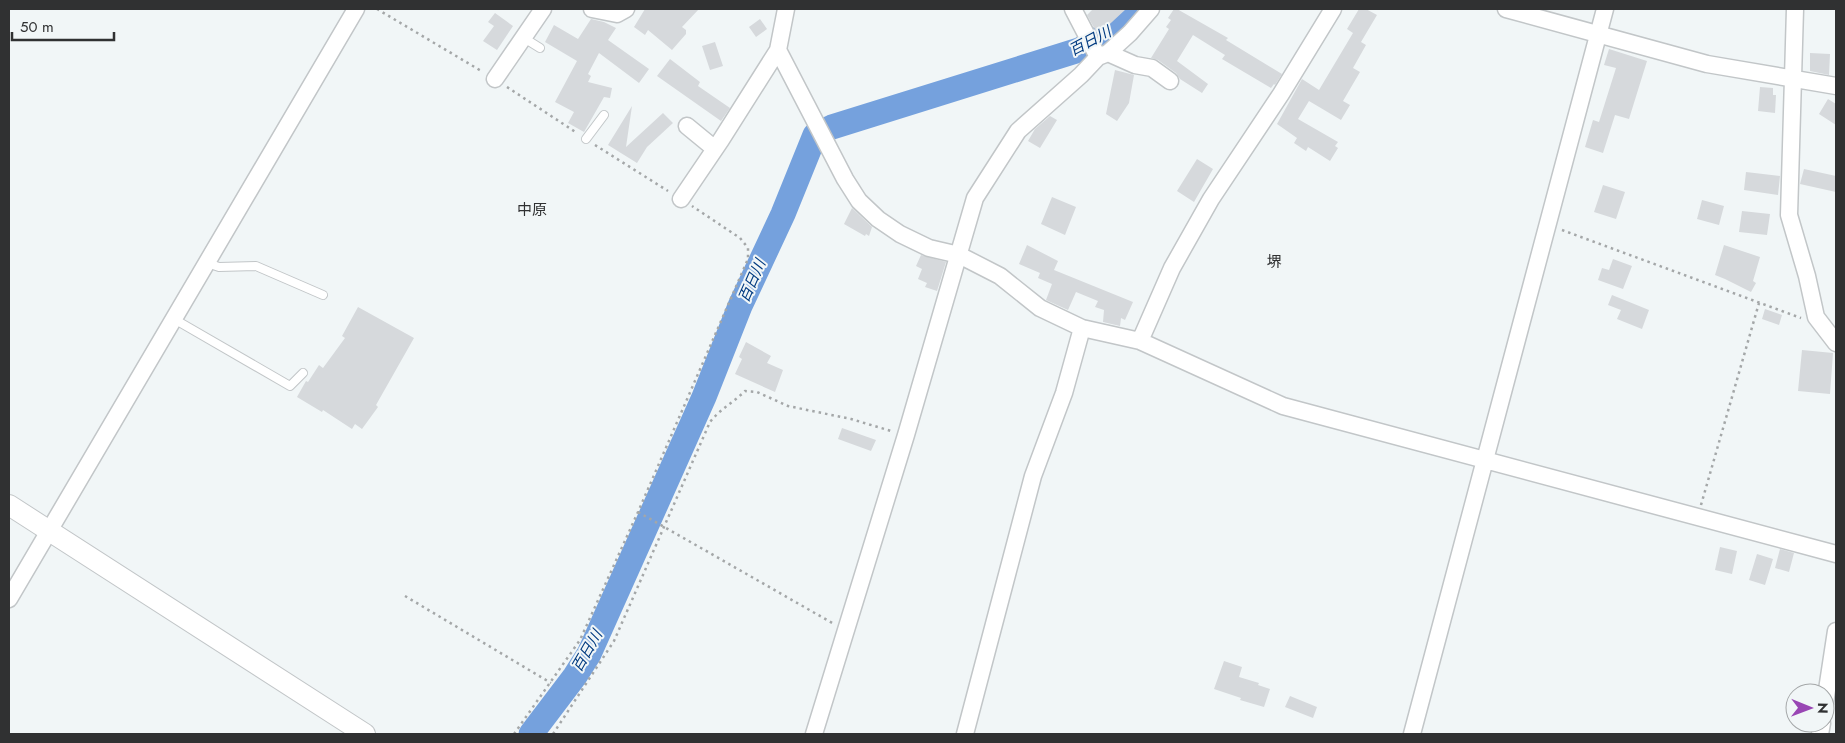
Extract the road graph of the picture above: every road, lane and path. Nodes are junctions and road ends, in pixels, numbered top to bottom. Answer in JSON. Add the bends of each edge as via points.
{"nodes":[{"id":1,"x":356,"y":9,"type":"edge"},
{"id":2,"x":377,"y":9,"type":"edge"},
{"id":3,"x":543,"y":9,"type":"edge"},
{"id":4,"x":592,"y":9,"type":"edge"},
{"id":5,"x":626,"y":9,"type":"edge"},
{"id":6,"x":786,"y":9,"type":"edge"},
{"id":7,"x":1073,"y":9,"type":"edge"},
{"id":8,"x":1151,"y":9,"type":"edge"},
{"id":9,"x":1333,"y":9,"type":"edge"},
{"id":10,"x":1506,"y":9,"type":"edge"},
{"id":11,"x":1605,"y":9,"type":"edge"},
{"id":12,"x":1795,"y":9,"type":"edge"},
{"id":13,"x":1599,"y":33,"type":"junction"},
{"id":14,"x":524,"y":38,"type":"junction"},
{"id":15,"x":540,"y":48,"type":"dead end"},
{"id":16,"x":1096,"y":49,"type":"junction"},
{"id":17,"x":778,"y":50,"type":"junction"},
{"id":18,"x":495,"y":78,"type":"junction"},
{"id":19,"x":1793,"y":79,"type":"junction"},
{"id":20,"x":1170,"y":81,"type":"dead end"},
{"id":21,"x":1836,"y":86,"type":"edge"},
{"id":22,"x":604,"y":115,"type":"dead end"},
{"id":23,"x":687,"y":126,"type":"dead end"},
{"id":24,"x":586,"y":139,"type":"junction"},
{"id":25,"x":715,"y":149,"type":"junction"},
{"id":26,"x":681,"y":199,"type":"junction"},
{"id":27,"x":1549,"y":225,"type":"junction"},
{"id":28,"x":959,"y":255,"type":"junction"},
{"id":29,"x":207,"y":264,"type":"junction"},
{"id":30,"x":323,"y":295,"type":"dead end"},
{"id":31,"x":1759,"y":303,"type":"junction"},
{"id":32,"x":1816,"y":317,"type":"junction"},
{"id":33,"x":174,"y":318,"type":"junction"},
{"id":34,"x":1082,"y":328,"type":"junction"},
{"id":35,"x":1140,"y":341,"type":"junction"},
{"id":36,"x":1836,"y":343,"type":"edge"},
{"id":37,"x":303,"y":372,"type":"dead end"},
{"id":38,"x":906,"y":436,"type":"junction"},
{"id":39,"x":1485,"y":460,"type":"junction"},
{"id":40,"x":9,"y":505,"type":"edge"},
{"id":41,"x":638,"y":512,"type":"junction"},
{"id":42,"x":1698,"y":516,"type":"junction"},
{"id":43,"x":664,"y":527,"type":"junction"},
{"id":44,"x":49,"y":530,"type":"junction"},
{"id":45,"x":1836,"y":554,"type":"edge"},
{"id":46,"x":405,"y":596,"type":"dead end"},
{"id":47,"x":9,"y":599,"type":"edge"},
{"id":48,"x":846,"y":631,"type":"junction"},
{"id":49,"x":1836,"y":631,"type":"edge"},
{"id":50,"x":552,"y":683,"type":"junction"},
{"id":51,"x":1828,"y":683,"type":"edge"},
{"id":52,"x":365,"y":734,"type":"edge"},
{"id":53,"x":514,"y":734,"type":"edge"},
{"id":54,"x":553,"y":734,"type":"edge"},
{"id":55,"x":814,"y":734,"type":"edge"},
{"id":56,"x":965,"y":734,"type":"edge"},
{"id":57,"x":1412,"y":734,"type":"edge"}],
"edges":[{"from":1,"to":29,"type":"street"},
{"from":2,"to":18,"type":"path"},
{"from":3,"to":14,"type":"street"},
{"from":4,"to":5,"type":"street","via":[[617,14]]},
{"from":6,"to":17,"type":"street"},
{"from":7,"to":16,"type":"street"},
{"from":8,"to":16,"type":"street","via":[[1130,32]]},
{"from":9,"to":35,"type":"street","via":[[1211,199],[1172,268]]},
{"from":10,"to":13,"type":"street"},
{"from":11,"to":13,"type":"street"},
{"from":12,"to":19,"type":"street"},
{"from":13,"to":19,"type":"street","via":[[1707,64]]},
{"from":13,"to":27,"type":"street"},
{"from":14,"to":15,"type":"lane"},
{"from":14,"to":18,"type":"street"},
{"from":16,"to":20,"type":"street","via":[[1135,65],[1152,68]]},
{"from":16,"to":28,"type":"street","via":[[1081,75],[1018,130],[1013,148],[975,198]]},
{"from":17,"to":25,"type":"street"},
{"from":17,"to":28,"type":"street","via":[[859,201],[900,234],[929,248]]},
{"from":18,"to":24,"type":"path"},
{"from":19,"to":21,"type":"street"},
{"from":19,"to":32,"type":"street","via":[[1789,215]]},
{"from":22,"to":24,"type":"lane"},
{"from":23,"to":25,"type":"street"},
{"from":24,"to":26,"type":"path"},
{"from":25,"to":26,"type":"street"},
{"from":26,"to":41,"type":"path","via":[[740,238],[748,248],[748,259]]},
{"from":27,"to":31,"type":"path"},
{"from":27,"to":39,"type":"street"},
{"from":28,"to":34,"type":"street","via":[[1000,276],[1040,308]]},
{"from":28,"to":38,"type":"street"},
{"from":29,"to":30,"type":"lane","via":[[218,268],[256,266]]},
{"from":29,"to":33,"type":"street"},
{"from":31,"to":32,"type":"path","via":[[1801,318]]},
{"from":31,"to":42,"type":"path"},
{"from":32,"to":36,"type":"street"},
{"from":33,"to":37,"type":"lane","via":[[290,386]]},
{"from":33,"to":44,"type":"street"},
{"from":34,"to":35,"type":"street"},
{"from":34,"to":56,"type":"street","via":[[1064,393],[1033,476]]},
{"from":35,"to":39,"type":"street","via":[[1283,406]]},
{"from":38,"to":43,"type":"path","via":[[851,419],[788,406],[757,392],[745,391],[710,422]]},
{"from":38,"to":48,"type":"street"},
{"from":39,"to":42,"type":"street"},
{"from":39,"to":57,"type":"street"},
{"from":40,"to":44,"type":"street"},
{"from":41,"to":43,"type":"path"},
{"from":41,"to":50,"type":"path","via":[[580,640]]},
{"from":42,"to":45,"type":"street"},
{"from":43,"to":48,"type":"path"},
{"from":43,"to":54,"type":"path","via":[[614,641]]},
{"from":44,"to":47,"type":"street"},
{"from":44,"to":52,"type":"street"},
{"from":46,"to":50,"type":"path"},
{"from":48,"to":55,"type":"street"},
{"from":49,"to":51,"type":"street"},
{"from":50,"to":53,"type":"path"}]}
